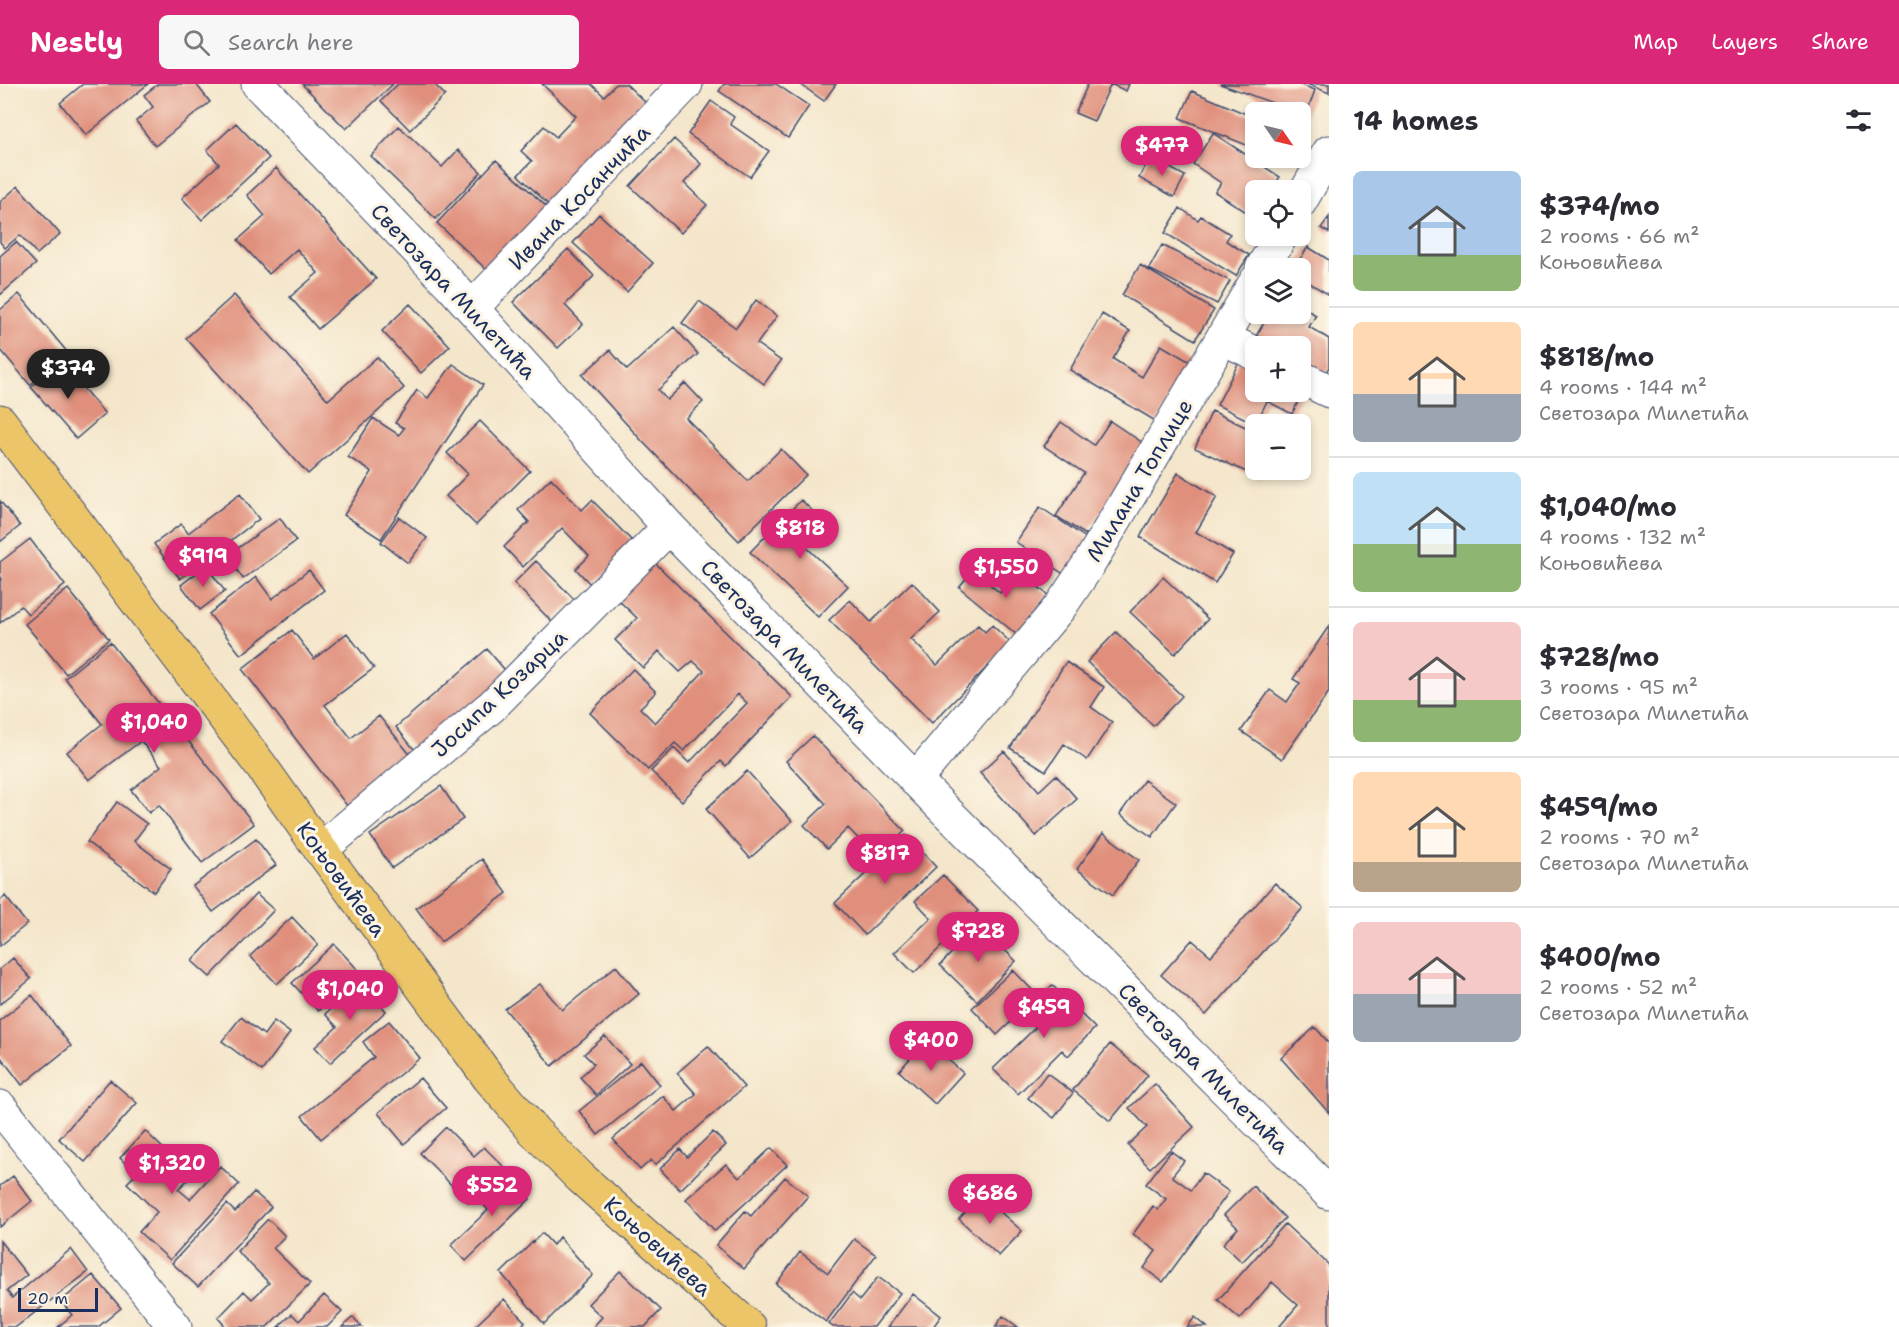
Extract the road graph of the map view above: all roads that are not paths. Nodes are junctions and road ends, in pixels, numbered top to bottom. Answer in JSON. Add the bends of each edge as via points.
{"nodes":[{"id":1,"x":258,"y":84,"type":"edge"},
{"id":2,"x":686,"y":84,"type":"edge"},
{"id":3,"x":1329,"y":152,"type":"edge"},
{"id":4,"x":1311,"y":183,"type":"edge"},
{"id":5,"x":1245,"y":299,"type":"edge"},
{"id":6,"x":472,"y":308,"type":"junction"},
{"id":7,"x":1223,"y":338,"type":"junction"},
{"id":8,"x":1245,"y":349,"type":"edge"},
{"id":9,"x":1311,"y":382,"type":"edge"},
{"id":10,"x":1329,"y":391,"type":"edge"},
{"id":11,"x":0,"y":421,"type":"edge"},
{"id":12,"x":669,"y":527,"type":"junction"},
{"id":13,"x":915,"y":780,"type":"junction"},
{"id":14,"x":320,"y":850,"type":"junction"},
{"id":15,"x":0,"y":1107,"type":"edge"},
{"id":16,"x":1329,"y":1193,"type":"edge"},
{"id":17,"x":175,"y":1327,"type":"edge"},
{"id":18,"x":749,"y":1327,"type":"edge"}],
"edges":[{"from":1,"to":6,"type":"street","name":"Светозара Милетића"},
{"from":2,"to":6,"type":"street","name":"Ивана Косанчића"},
{"from":3,"to":4,"type":"street"},
{"from":5,"to":7,"type":"street","name":"Милана Топлице"},
{"from":6,"to":12,"type":"street","name":"Светозара Милетића"},
{"from":7,"to":8,"type":"street"},
{"from":7,"to":13,"type":"street","name":"Милана Топлице","via":[[1060,607]]},
{"from":9,"to":10,"type":"street"},
{"from":11,"to":14,"type":"main road","name":"Коњовићева"},
{"from":12,"to":13,"type":"street","name":"Светозара Милетића"},
{"from":12,"to":14,"type":"street","name":"Јосипа Козарца","via":[[492,706]]},
{"from":13,"to":16,"type":"street","name":"Светозара Милетића"},
{"from":14,"to":18,"type":"main road","name":"Коњовићева","via":[[489,1078],[534,1131],[580,1177]]},
{"from":15,"to":17,"type":"street"}]}
